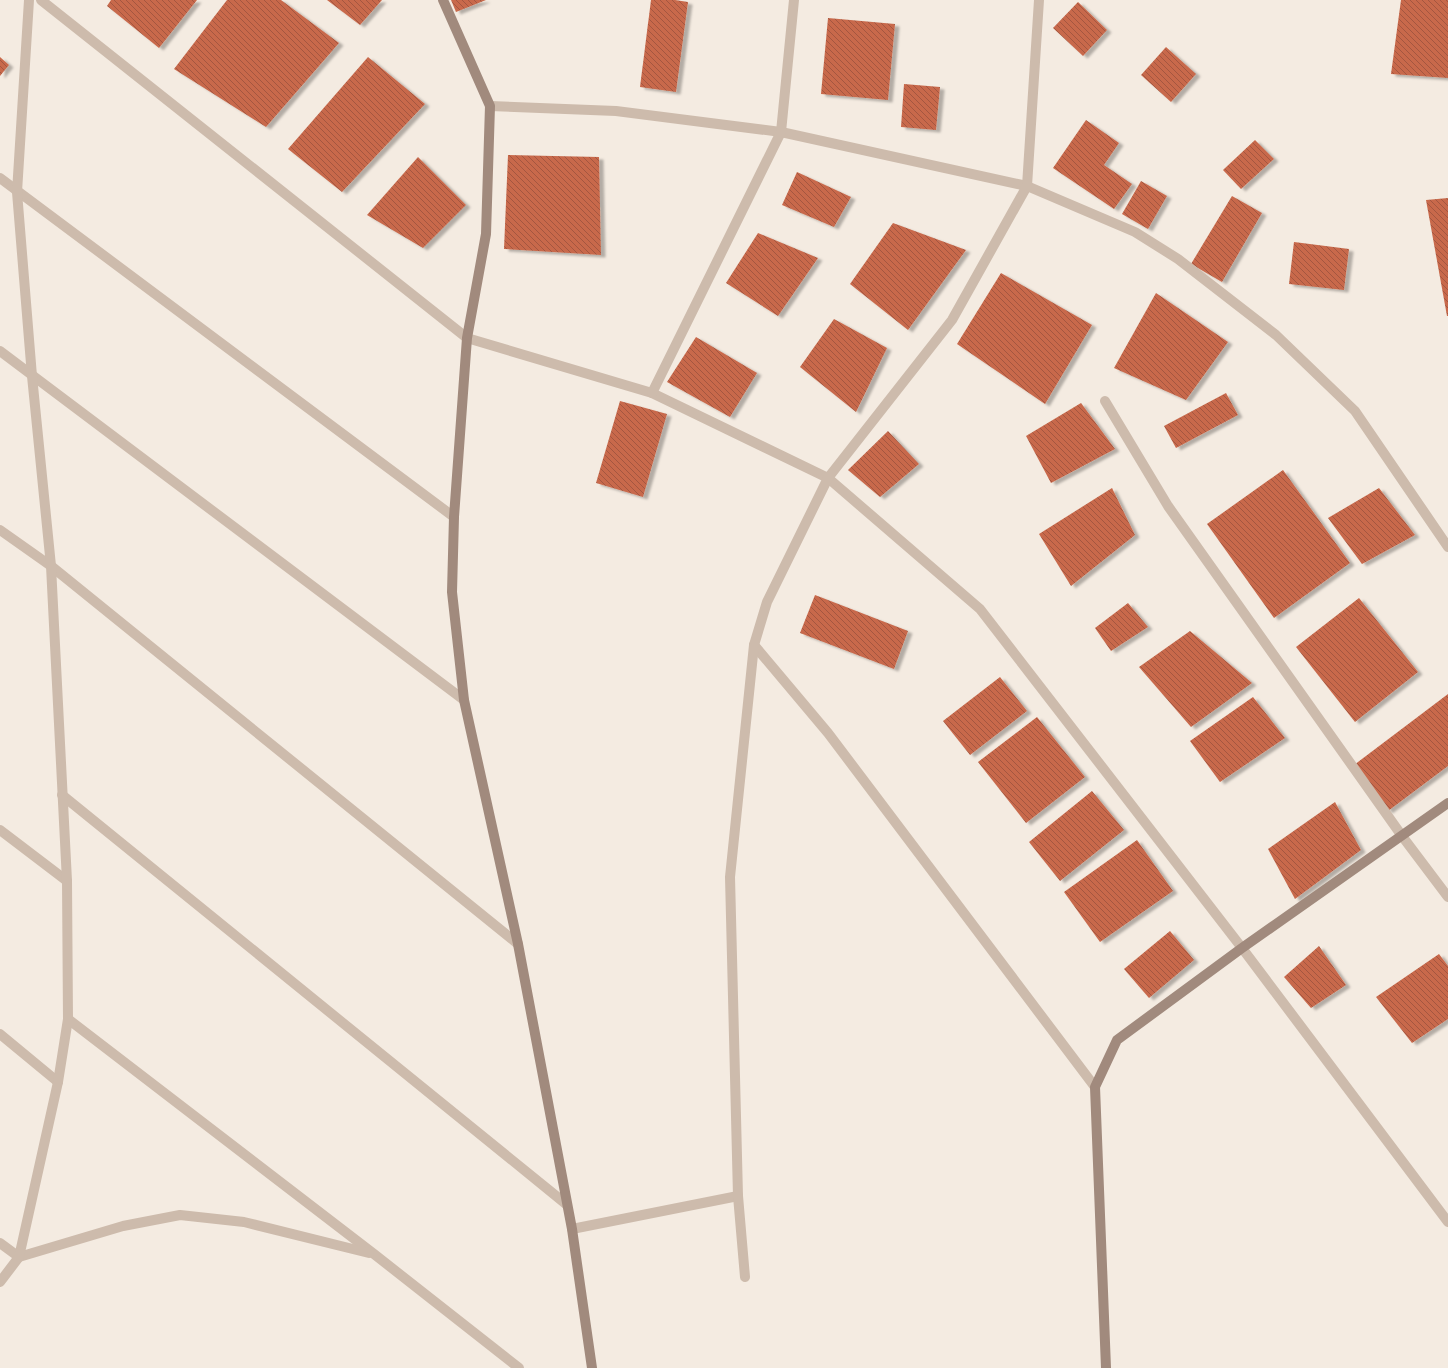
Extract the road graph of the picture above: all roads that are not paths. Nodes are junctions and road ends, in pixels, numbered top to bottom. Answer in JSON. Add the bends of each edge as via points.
{"nodes":[{"id":1,"x":29,"y":0,"type":"edge"},
{"id":2,"x":41,"y":0,"type":"edge"},
{"id":3,"x":443,"y":0,"type":"edge"},
{"id":4,"x":794,"y":0,"type":"edge"},
{"id":5,"x":1039,"y":0,"type":"edge"},
{"id":6,"x":490,"y":106,"type":"junction"},
{"id":7,"x":781,"y":132,"type":"junction"},
{"id":8,"x":0,"y":178,"type":"edge"},
{"id":9,"x":1028,"y":186,"type":"junction"},
{"id":10,"x":17,"y":192,"type":"junction"},
{"id":11,"x":467,"y":338,"type":"junction"},
{"id":12,"x":0,"y":351,"type":"edge"},
{"id":13,"x":32,"y":376,"type":"junction"},
{"id":14,"x":652,"y":393,"type":"junction"},
{"id":15,"x":1105,"y":401,"type":"dead end"},
{"id":16,"x":828,"y":478,"type":"junction"},
{"id":17,"x":454,"y":517,"type":"junction"},
{"id":18,"x":0,"y":530,"type":"edge"},
{"id":19,"x":1448,"y":547,"type":"edge"},
{"id":20,"x":51,"y":566,"type":"junction"},
{"id":21,"x":754,"y":645,"type":"junction"},
{"id":22,"x":464,"y":700,"type":"junction"},
{"id":23,"x":62,"y":795,"type":"junction"},
{"id":24,"x":1448,"y":803,"type":"edge"},
{"id":25,"x":0,"y":830,"type":"edge"},
{"id":26,"x":1402,"y":836,"type":"junction"},
{"id":27,"x":67,"y":881,"type":"junction"},
{"id":28,"x":1448,"y":897,"type":"edge"},
{"id":29,"x":518,"y":944,"type":"junction"},
{"id":30,"x":1242,"y":948,"type":"junction"},
{"id":31,"x":68,"y":1019,"type":"junction"},
{"id":32,"x":0,"y":1034,"type":"edge"},
{"id":33,"x":58,"y":1082,"type":"junction"},
{"id":34,"x":1095,"y":1087,"type":"junction"},
{"id":35,"x":738,"y":1196,"type":"junction"},
{"id":36,"x":566,"y":1204,"type":"junction"},
{"id":37,"x":1448,"y":1222,"type":"edge"},
{"id":38,"x":572,"y":1229,"type":"junction"},
{"id":39,"x":0,"y":1242,"type":"edge"},
{"id":40,"x":374,"y":1254,"type":"junction"},
{"id":41,"x":19,"y":1257,"type":"junction"},
{"id":42,"x":745,"y":1277,"type":"dead end"},
{"id":43,"x":0,"y":1282,"type":"edge"},
{"id":44,"x":519,"y":1368,"type":"edge"},
{"id":45,"x":592,"y":1368,"type":"edge"},
{"id":46,"x":1106,"y":1368,"type":"edge"}],
"edges":[{"from":1,"to":10,"type":"street"},
{"from":2,"to":11,"type":"street"},
{"from":3,"to":6,"type":"street"},
{"from":4,"to":7,"type":"street"},
{"from":5,"to":9,"type":"street"},
{"from":6,"to":7,"type":"street","via":[[616,111]]},
{"from":6,"to":11,"type":"street","via":[[486,234]]},
{"from":7,"to":9,"type":"street"},
{"from":7,"to":14,"type":"street"},
{"from":8,"to":10,"type":"street"},
{"from":9,"to":16,"type":"street","via":[[952,320]]},
{"from":9,"to":19,"type":"street","via":[[1135,232],[1178,259],[1276,335],[1355,411]]},
{"from":10,"to":13,"type":"street"},
{"from":10,"to":17,"type":"street"},
{"from":11,"to":14,"type":"street"},
{"from":11,"to":17,"type":"street"},
{"from":12,"to":13,"type":"street"},
{"from":13,"to":20,"type":"street"},
{"from":13,"to":22,"type":"street"},
{"from":14,"to":16,"type":"street"},
{"from":15,"to":26,"type":"street","via":[[1168,506]]},
{"from":16,"to":21,"type":"street","via":[[767,602]]},
{"from":16,"to":30,"type":"street","via":[[980,609]]},
{"from":17,"to":22,"type":"street","via":[[452,592]]},
{"from":18,"to":20,"type":"street"},
{"from":20,"to":23,"type":"street"},
{"from":20,"to":29,"type":"street"},
{"from":21,"to":34,"type":"street","via":[[828,733]]},
{"from":21,"to":35,"type":"street","via":[[730,877]]},
{"from":22,"to":29,"type":"street"},
{"from":23,"to":27,"type":"street"},
{"from":23,"to":36,"type":"street"},
{"from":24,"to":26,"type":"street"},
{"from":25,"to":27,"type":"street"},
{"from":26,"to":28,"type":"street"},
{"from":26,"to":30,"type":"street"},
{"from":27,"to":31,"type":"street"},
{"from":29,"to":36,"type":"street"},
{"from":30,"to":34,"type":"street","via":[[1117,1040]]},
{"from":30,"to":37,"type":"street"},
{"from":31,"to":33,"type":"street"},
{"from":31,"to":40,"type":"street"},
{"from":32,"to":33,"type":"street"},
{"from":33,"to":41,"type":"street"},
{"from":34,"to":46,"type":"street"},
{"from":35,"to":38,"type":"street"},
{"from":35,"to":42,"type":"street"},
{"from":36,"to":38,"type":"street"},
{"from":38,"to":45,"type":"street"},
{"from":39,"to":41,"type":"street"},
{"from":40,"to":41,"type":"street","via":[[244,1222],[180,1215],[123,1226]]},
{"from":40,"to":44,"type":"street"},
{"from":41,"to":43,"type":"street"}]}
